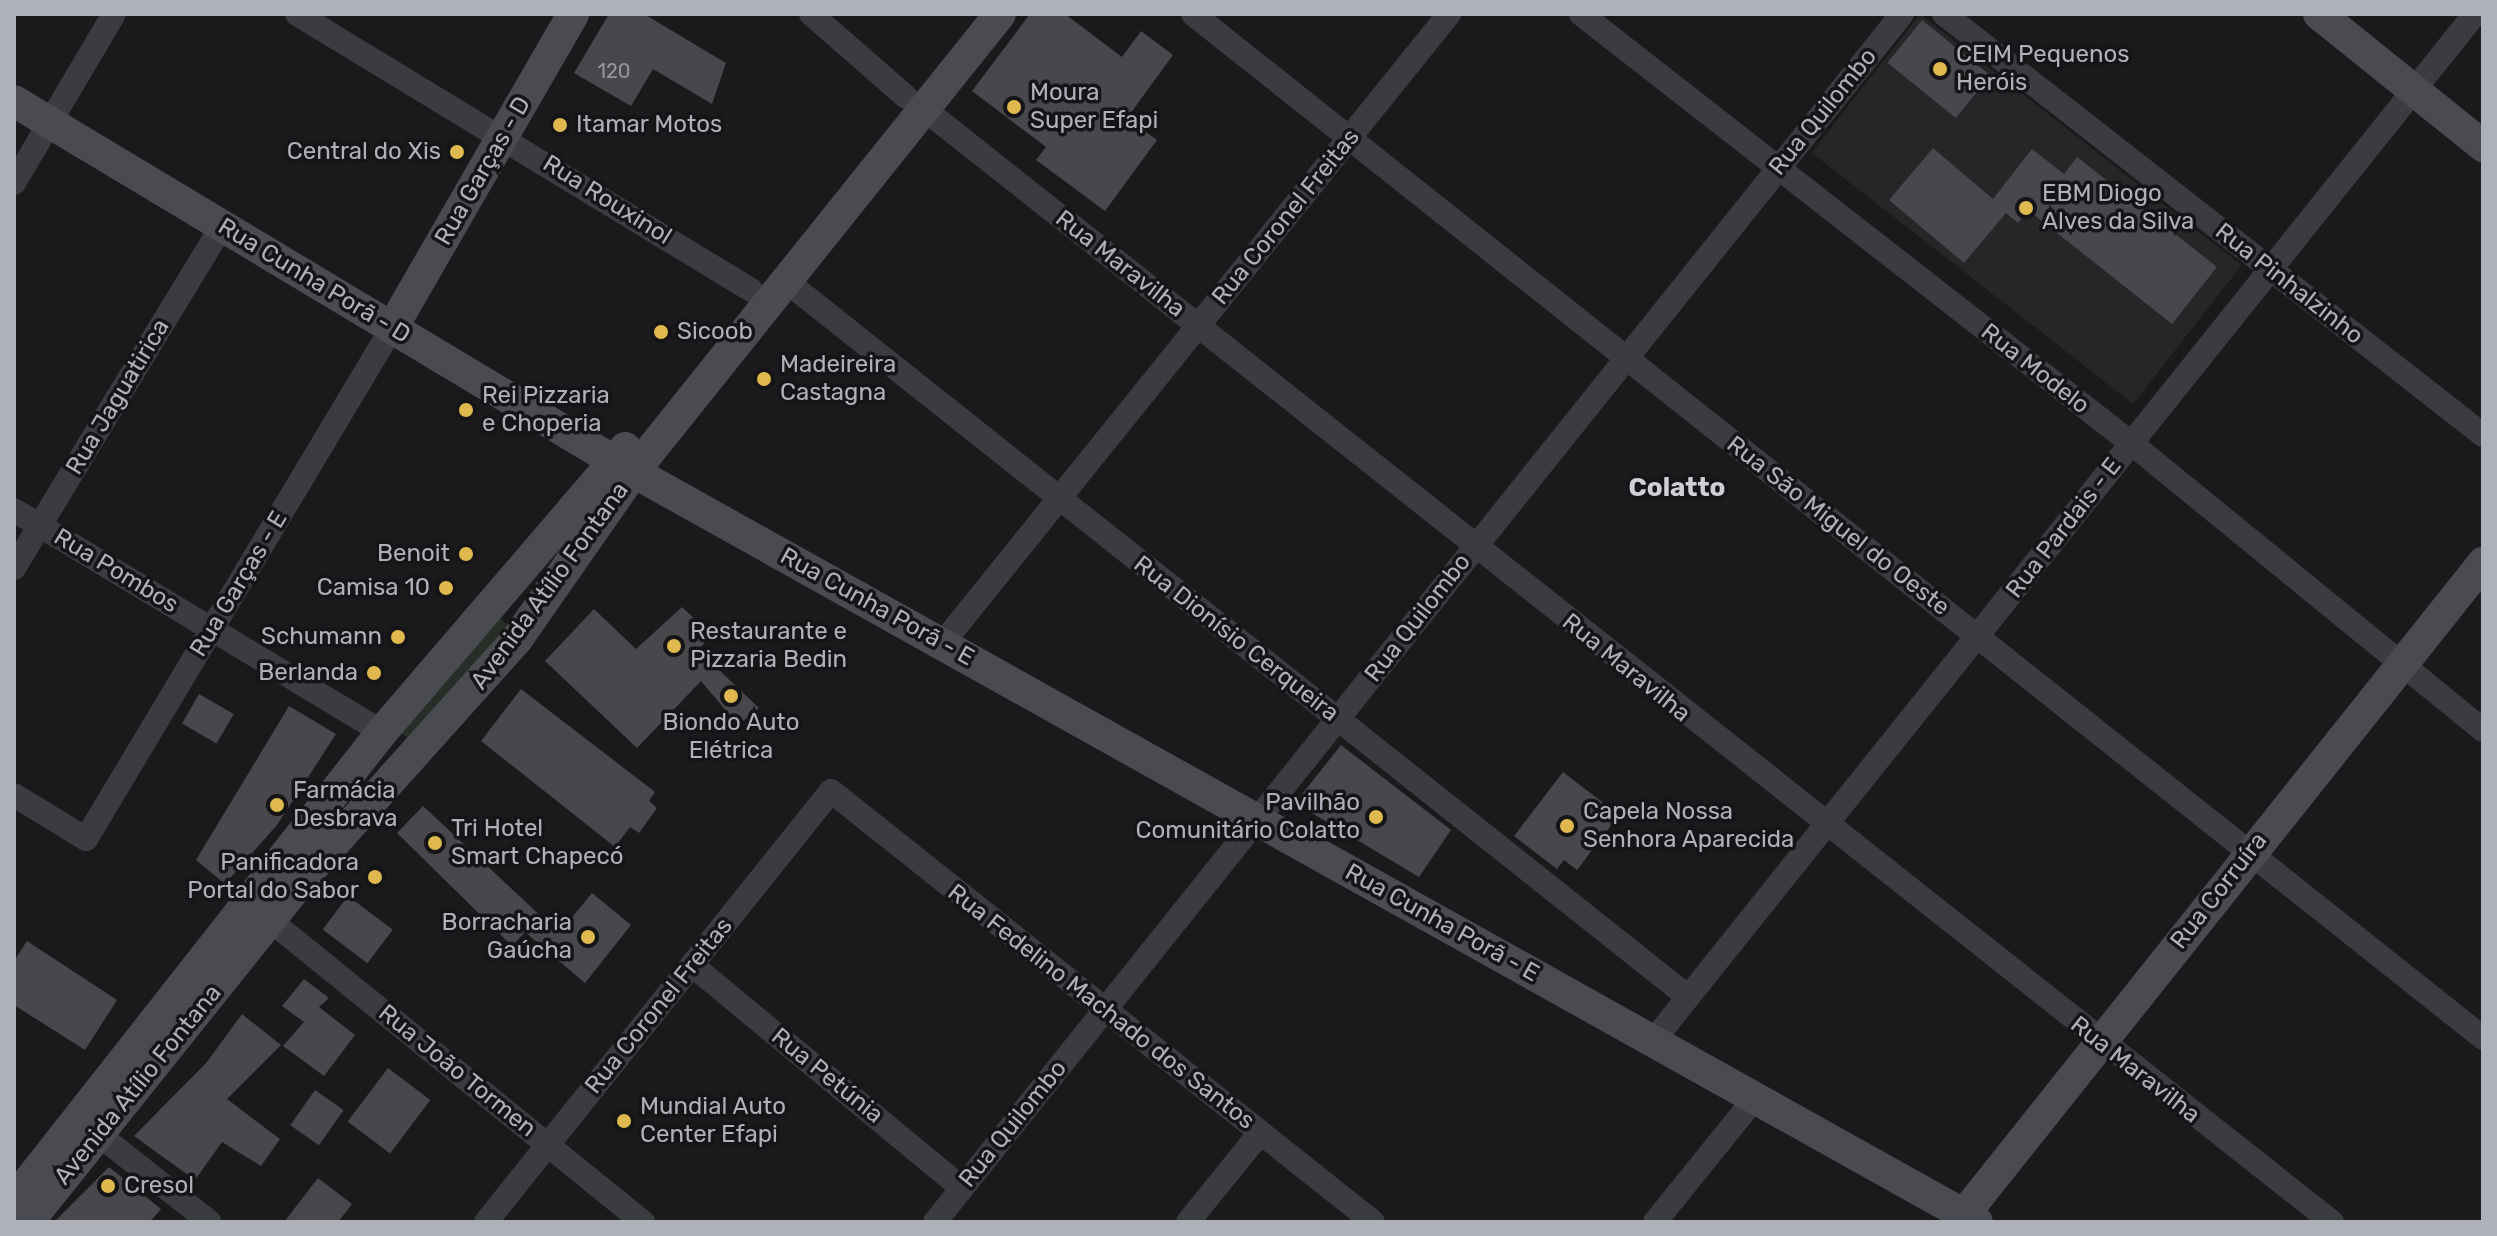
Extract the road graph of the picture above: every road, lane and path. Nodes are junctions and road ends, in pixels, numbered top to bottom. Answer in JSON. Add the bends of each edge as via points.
{"nodes":[{"id":1,"x":114,"y":14,"type":"edge"},
{"id":2,"x":297,"y":14,"type":"edge"},
{"id":3,"x":573,"y":14,"type":"edge"},
{"id":4,"x":811,"y":14,"type":"edge"},
{"id":5,"x":972,"y":14,"type":"edge"},
{"id":6,"x":1000,"y":14,"type":"edge"},
{"id":7,"x":1193,"y":14,"type":"edge"},
{"id":8,"x":1449,"y":14,"type":"edge"},
{"id":9,"x":1581,"y":14,"type":"edge"},
{"id":10,"x":1902,"y":14,"type":"edge"},
{"id":11,"x":1944,"y":14,"type":"edge"},
{"id":12,"x":2319,"y":14,"type":"edge"},
{"id":13,"x":2475,"y":14,"type":"edge"},
{"id":14,"x":2414,"y":89,"type":"junction"},
{"id":15,"x":14,"y":101,"type":"edge"},
{"id":16,"x":915,"y":103,"type":"junction"},
{"id":17,"x":50,"y":122,"type":"junction"},
{"id":18,"x":503,"y":136,"type":"junction"},
{"id":19,"x":1349,"y":139,"type":"junction"},
{"id":20,"x":2483,"y":146,"type":"edge"},
{"id":21,"x":1777,"y":168,"type":"junction"},
{"id":22,"x":14,"y":183,"type":"edge"},
{"id":23,"x":222,"y":226,"type":"junction"},
{"id":24,"x":2269,"y":268,"type":"junction"},
{"id":25,"x":786,"y":281,"type":"junction"},
{"id":26,"x":751,"y":290,"type":"junction"},
{"id":27,"x":1199,"y":326,"type":"junction"},
{"id":28,"x":392,"y":328,"type":"junction"},
{"id":29,"x":1626,"y":358,"type":"junction"},
{"id":30,"x":2483,"y":435,"type":"edge"},
{"id":31,"x":2131,"y":443,"type":"junction"},
{"id":32,"x":624,"y":466,"type":"junction"},
{"id":33,"x":1060,"y":499,"type":"junction"},
{"id":34,"x":14,"y":510,"type":"edge"},
{"id":35,"x":40,"y":525,"type":"junction"},
{"id":36,"x":1474,"y":547,"type":"junction"},
{"id":37,"x":2483,"y":563,"type":"edge"},
{"id":38,"x":14,"y":568,"type":"edge"},
{"id":39,"x":486,"y":609,"type":"junction"},
{"id":40,"x":212,"y":628,"type":"junction"},
{"id":41,"x":1978,"y":636,"type":"junction"},
{"id":42,"x":517,"y":639,"type":"junction"},
{"id":43,"x":942,"y":644,"type":"junction"},
{"id":44,"x":2401,"y":666,"type":"junction"},
{"id":45,"x":1338,"y":719,"type":"junction"},
{"id":46,"x":2483,"y":730,"type":"edge"},
{"id":47,"x":382,"y":732,"type":"junction"},
{"id":48,"x":415,"y":762,"type":"junction"},
{"id":49,"x":831,"y":791,"type":"joint"},
{"id":50,"x":14,"y":795,"type":"edge"},
{"id":51,"x":1256,"y":819,"type":"junction"},
{"id":52,"x":1823,"y":826,"type":"junction"},
{"id":53,"x":2246,"y":855,"type":"junction"},
{"id":54,"x":271,"y":921,"type":"junction"},
{"id":55,"x":692,"y":965,"type":"junction"},
{"id":56,"x":1687,"y":996,"type":"junction"},
{"id":57,"x":1102,"y":1013,"type":"junction"},
{"id":58,"x":2483,"y":1038,"type":"edge"},
{"id":59,"x":1653,"y":1041,"type":"junction"},
{"id":60,"x":2099,"y":1042,"type":"junction"},
{"id":61,"x":1755,"y":1098,"type":"junction"},
{"id":62,"x":1260,"y":1133,"type":"junction"},
{"id":63,"x":98,"y":1134,"type":"junction"},
{"id":64,"x":548,"y":1144,"type":"junction"},
{"id":65,"x":962,"y":1188,"type":"junction"},
{"id":66,"x":14,"y":1200,"type":"edge"},
{"id":67,"x":1966,"y":1220,"type":"edge"},
{"id":68,"x":28,"y":1222,"type":"edge"},
{"id":69,"x":210,"y":1222,"type":"edge"},
{"id":70,"x":486,"y":1222,"type":"edge"},
{"id":71,"x":643,"y":1222,"type":"edge"},
{"id":72,"x":935,"y":1222,"type":"edge"},
{"id":73,"x":1188,"y":1222,"type":"edge"},
{"id":74,"x":1373,"y":1222,"type":"edge"},
{"id":75,"x":1655,"y":1222,"type":"edge"},
{"id":76,"x":2332,"y":1222,"type":"edge"}],
"edges":[{"from":1,"to":17,"type":"street"},
{"from":2,"to":18,"type":"street","name":"Rua Rouxinol"},
{"from":3,"to":18,"type":"street","name":"Rua Garças - D"},
{"from":4,"to":16,"type":"street","name":"Rua Maravilha"},
{"from":5,"to":16,"type":"street","name":"Avenida Atílio Fontana"},
{"from":6,"to":16,"type":"street","name":"Avenida Atílio Fontana"},
{"from":7,"to":19,"type":"street","name":"Rua São Miguel do Oeste"},
{"from":8,"to":19,"type":"street","name":"Rua Coronel Freitas"},
{"from":9,"to":21,"type":"street","name":"Rua Modelo"},
{"from":10,"to":21,"type":"street","name":"Rua Quilombo"},
{"from":11,"to":24,"type":"street","name":"Rua Pinhalzinho"},
{"from":12,"to":14,"type":"street"},
{"from":13,"to":14,"type":"street","name":"Rua Pardais - E"},
{"from":14,"to":20,"type":"street"},
{"from":14,"to":24,"type":"street","name":"Rua Pardais - E"},
{"from":15,"to":17,"type":"street","name":"Rua Cunha Porã - D"},
{"from":16,"to":25,"type":"street","name":"Avenida Atílio Fontana"},
{"from":16,"to":26,"type":"street","name":"Avenida Atílio Fontana"},
{"from":16,"to":27,"type":"street","name":"Rua Maravilha"},
{"from":17,"to":22,"type":"street"},
{"from":17,"to":23,"type":"street","name":"Rua Cunha Porã - D"},
{"from":18,"to":26,"type":"street","name":"Rua Rouxinol"},
{"from":18,"to":28,"type":"street","name":"Rua Garças - D"},
{"from":19,"to":27,"type":"street","name":"Rua Coronel Freitas"},
{"from":19,"to":29,"type":"street","name":"Rua São Miguel do Oeste"},
{"from":21,"to":29,"type":"street","name":"Rua Quilombo"},
{"from":21,"to":31,"type":"street","name":"Rua Modelo"},
{"from":23,"to":28,"type":"street","name":"Rua Cunha Porã - D"},
{"from":23,"to":35,"type":"street","name":"Rua Jaguatirica"},
{"from":24,"to":30,"type":"street","name":"Rua Pinhalzinho"},
{"from":24,"to":31,"type":"street","name":"Rua Pardais - E"},
{"from":25,"to":32,"type":"street","name":"Avenida Atílio Fontana"},
{"from":25,"to":33,"type":"street","name":"Rua Dionísio Cerqueira"},
{"from":26,"to":32,"type":"street","name":"Avenida Atílio Fontana"},
{"from":27,"to":33,"type":"street","name":"Rua Coronel Freitas"},
{"from":27,"to":36,"type":"street","name":"Rua Maravilha"},
{"from":28,"to":32,"type":"street","name":"Rua Cunha Porã - D"},
{"from":28,"to":40,"type":"street","name":"Rua Garças - E"},
{"from":29,"to":36,"type":"street","name":"Rua Quilombo"},
{"from":29,"to":41,"type":"street","name":"Rua São Miguel do Oeste"},
{"from":31,"to":41,"type":"street","name":"Rua Pardais - E"},
{"from":31,"to":44,"type":"street","name":"Rua Modelo"},
{"from":32,"to":39,"type":"street","name":"Avenida Atílio Fontana"},
{"from":32,"to":42,"type":"street","name":"Avenida Atílio Fontana"},
{"from":32,"to":43,"type":"street","name":"Rua Cunha Porã - E"},
{"from":33,"to":43,"type":"street","name":"Rua Coronel Freitas"},
{"from":33,"to":45,"type":"street","name":"Rua Dionísio Cerqueira"},
{"from":34,"to":35,"type":"street","name":"Rua Pombos"},
{"from":35,"to":38,"type":"street","name":"Rua Jaguatirica"},
{"from":35,"to":40,"type":"street","name":"Rua Pombos"},
{"from":36,"to":45,"type":"street","name":"Rua Quilombo"},
{"from":36,"to":52,"type":"street","name":"Rua Maravilha"},
{"from":37,"to":44,"type":"street","name":"Rua Corruíra"},
{"from":39,"to":42,"type":"street","via":[[509,616]]},
{"from":39,"to":47,"type":"street","name":"Avenida Atílio Fontana"},
{"from":40,"to":47,"type":"street","name":"Rua Pombos"},
{"from":40,"to":50,"type":"street","name":"Rua Garças - E","via":[[86,839]]},
{"from":41,"to":52,"type":"street","name":"Rua Pardais - E"},
{"from":41,"to":53,"type":"street","name":"Rua São Miguel do Oeste"},
{"from":42,"to":48,"type":"street","name":"Avenida Atílio Fontana"},
{"from":43,"to":51,"type":"street","name":"Rua Cunha Porã - E"},
{"from":44,"to":46,"type":"street","name":"Rua Modelo"},
{"from":44,"to":53,"type":"street","name":"Rua Corruíra"},
{"from":45,"to":51,"type":"street","name":"Rua Quilombo"},
{"from":45,"to":56,"type":"street","name":"Rua Dionísio Cerqueira"},
{"from":47,"to":48,"type":"street","via":[[393,753]]},
{"from":47,"to":66,"type":"street","name":"Avenida Atílio Fontana"},
{"from":48,"to":54,"type":"street","name":"Avenida Atílio Fontana"},
{"from":49,"to":55,"type":"street","name":"Rua Coronel Freitas"},
{"from":49,"to":57,"type":"street","name":"Rua Fedelino Machado dos Santos"},
{"from":51,"to":57,"type":"street","name":"Rua Quilombo"},
{"from":51,"to":59,"type":"street","name":"Rua Cunha Porã - E"},
{"from":52,"to":56,"type":"street","name":"Rua Pardais - E"},
{"from":52,"to":60,"type":"street","name":"Rua Maravilha"},
{"from":53,"to":58,"type":"street","name":"Rua São Miguel do Oeste"},
{"from":53,"to":60,"type":"street","name":"Rua Corruíra"},
{"from":54,"to":63,"type":"street","name":"Avenida Atílio Fontana"},
{"from":54,"to":64,"type":"street","name":"Rua João Tormen"},
{"from":55,"to":64,"type":"street","name":"Rua Coronel Freitas"},
{"from":55,"to":65,"type":"street","name":"Rua Petúnia"},
{"from":56,"to":59,"type":"street","name":"Rua Pardais - E"},
{"from":57,"to":62,"type":"street","name":"Rua Fedelino Machado dos Santos"},
{"from":57,"to":65,"type":"street","name":"Rua Quilombo"},
{"from":59,"to":61,"type":"street","name":"Rua Cunha Porã - E"},
{"from":60,"to":67,"type":"street","name":"Rua Corruíra"},
{"from":60,"to":76,"type":"street","name":"Rua Maravilha"},
{"from":61,"to":67,"type":"street","name":"Rua Cunha Porã - E"},
{"from":61,"to":75,"type":"street"},
{"from":62,"to":73,"type":"street"},
{"from":62,"to":74,"type":"street","name":"Rua Fedelino Machado dos Santos"},
{"from":63,"to":68,"type":"street","name":"Avenida Atílio Fontana"},
{"from":63,"to":69,"type":"street"},
{"from":64,"to":70,"type":"street","name":"Rua Coronel Freitas"},
{"from":64,"to":71,"type":"street","name":"Rua João Tormen"},
{"from":65,"to":72,"type":"street","name":"Rua Quilombo"}]}
